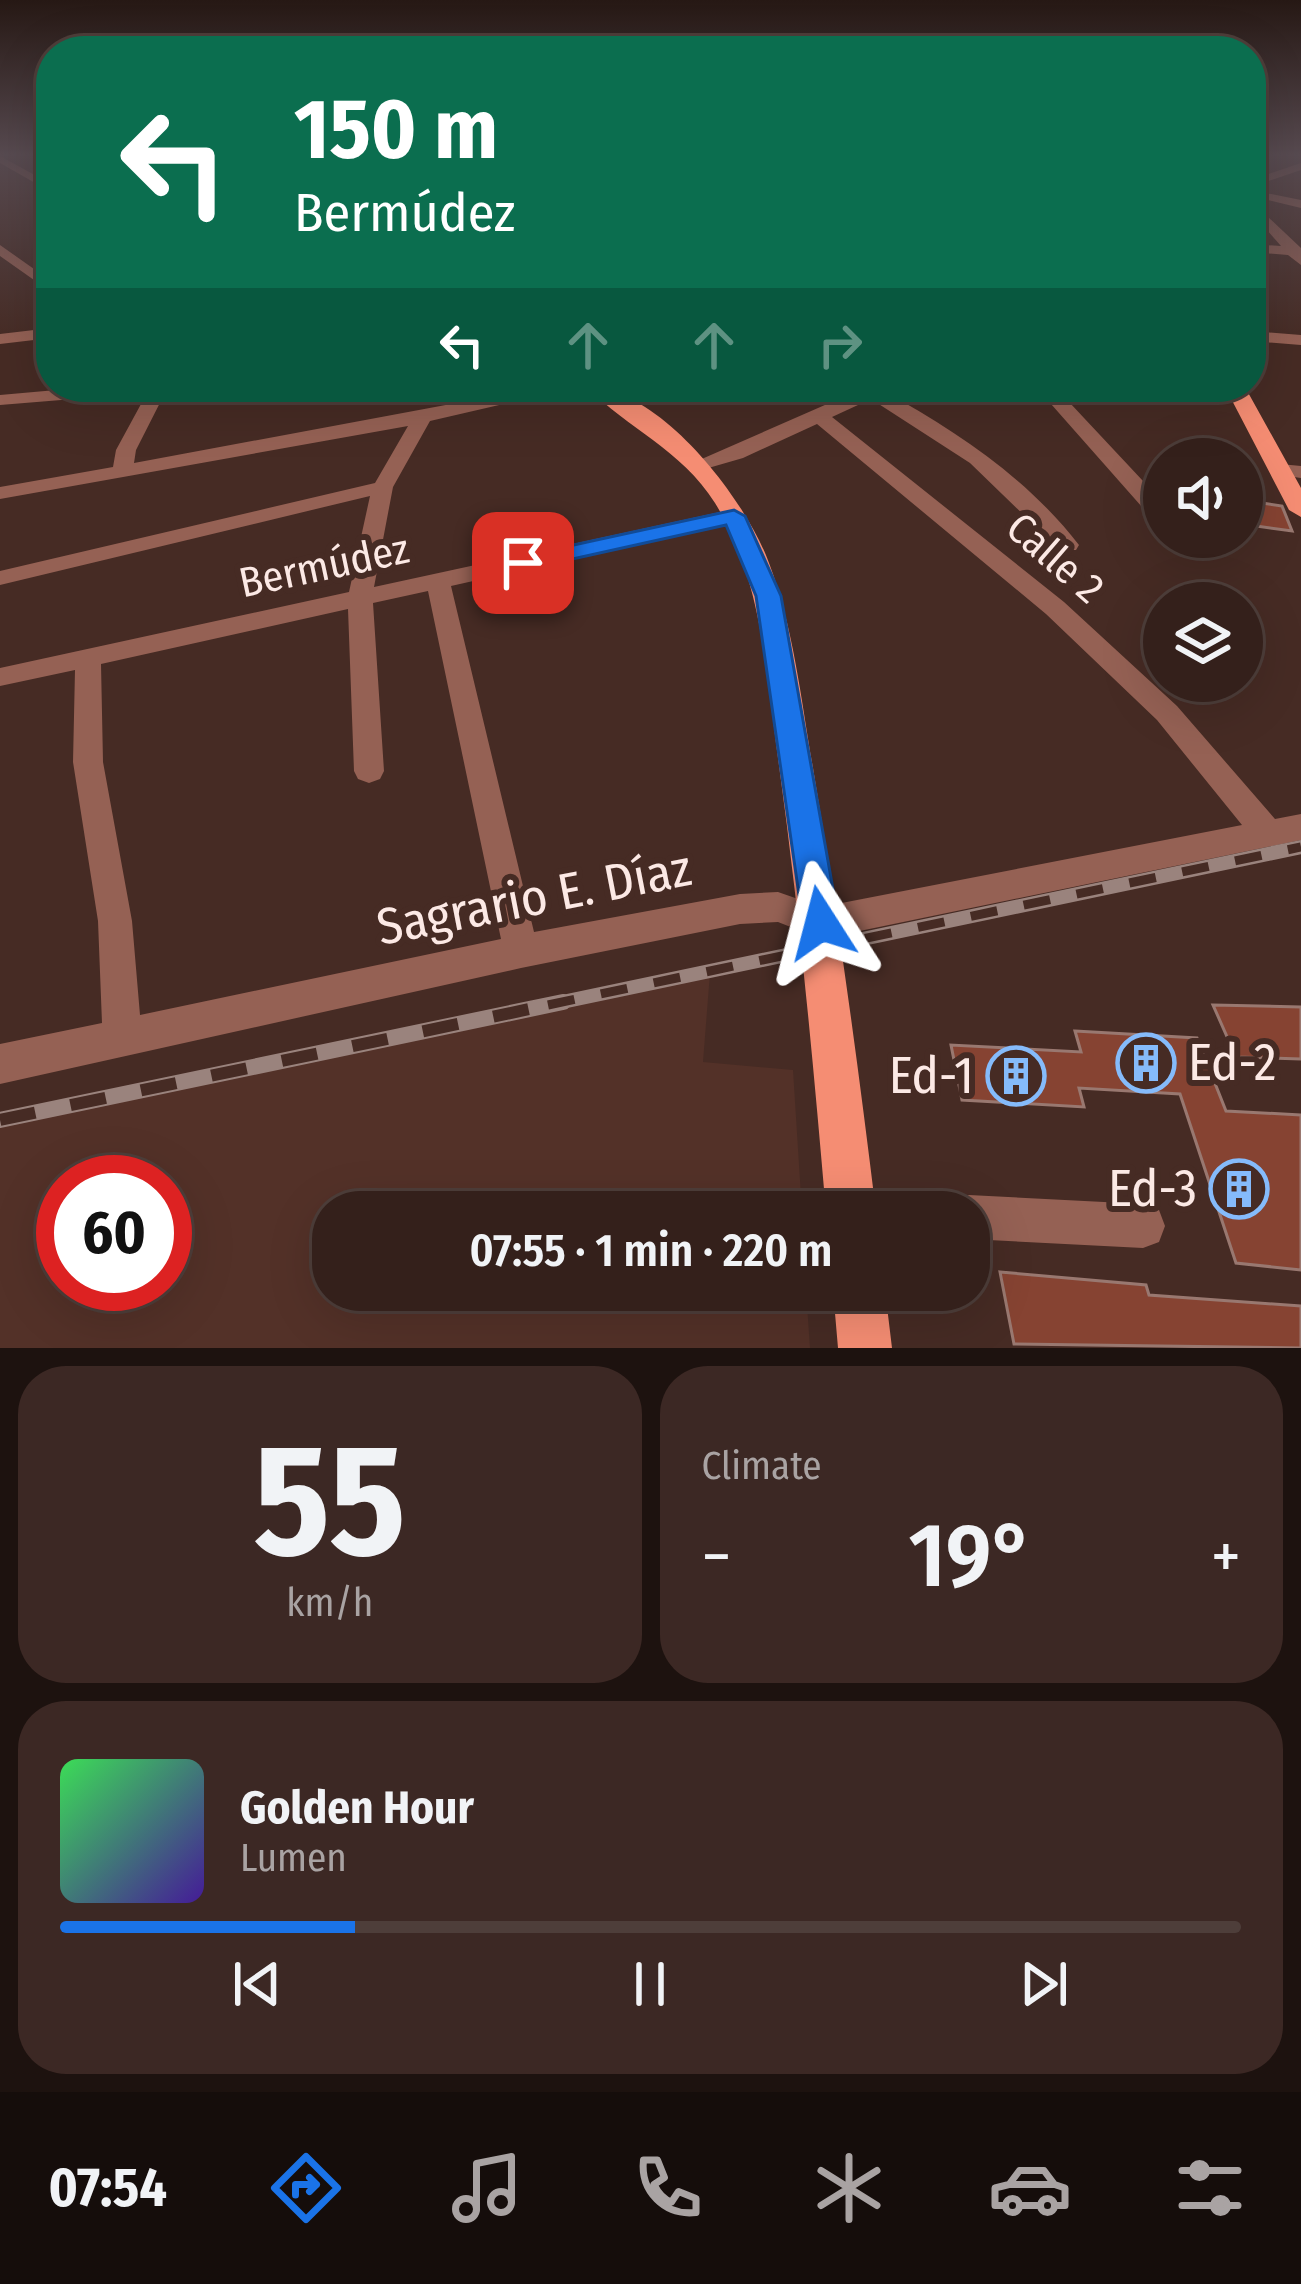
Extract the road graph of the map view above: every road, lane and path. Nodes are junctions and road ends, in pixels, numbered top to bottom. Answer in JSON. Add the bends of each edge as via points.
{"nodes":[{"id":1,"x":1266,"y":221,"type":"edge"},
{"id":2,"x":0,"y":249,"type":"edge"},
{"id":3,"x":1266,"y":250,"type":"edge"},
{"id":4,"x":1298,"y":255,"type":"edge"},
{"id":5,"x":36,"y":269,"type":"edge"},
{"id":6,"x":26,"y":271,"type":"junction"},
{"id":7,"x":0,"y":277,"type":"edge"},
{"id":8,"x":36,"y":278,"type":"edge"},
{"id":9,"x":36,"y":335,"type":"edge"},
{"id":10,"x":1266,"y":337,"type":"edge"},
{"id":11,"x":0,"y":339,"type":"edge"},
{"id":12,"x":1301,"y":340,"type":"edge"},
{"id":13,"x":36,"y":397,"type":"edge"},
{"id":14,"x":0,"y":400,"type":"edge"},
{"id":15,"x":150,"y":402,"type":"edge"},
{"id":16,"x":497,"y":402,"type":"edge"},
{"id":17,"x":621,"y":402,"type":"edge"},
{"id":18,"x":849,"y":402,"type":"edge"},
{"id":19,"x":896,"y":402,"type":"edge"},
{"id":20,"x":1059,"y":402,"type":"edge"},
{"id":21,"x":1245,"y":402,"type":"edge"},
{"id":22,"x":819,"y":416,"type":"junction"},
{"id":23,"x":422,"y":418,"type":"junction"},
{"id":24,"x":698,"y":465,"type":"junction"},
{"id":25,"x":123,"y":471,"type":"junction"},
{"id":26,"x":1291,"y":471,"type":"edge"},
{"id":27,"x":383,"y":487,"type":"junction"},
{"id":28,"x":0,"y":493,"type":"edge"},
{"id":29,"x":1143,"y":494,"type":"edge"},
{"id":30,"x":1301,"y":510,"type":"edge"},
{"id":31,"x":734,"y":516,"type":"junction"},
{"id":32,"x":1068,"y":545,"type":"dead end"},
{"id":33,"x":0,"y":578,"type":"edge"},
{"id":34,"x":438,"y":581,"type":"junction"},
{"id":35,"x":360,"y":598,"type":"junction"},
{"id":36,"x":88,"y":658,"type":"junction"},
{"id":37,"x":0,"y":677,"type":"edge"},
{"id":38,"x":368,"y":771,"type":"dead end"},
{"id":39,"x":1284,"y":830,"type":"edge"},
{"id":40,"x":821,"y":923,"type":"junction"},
{"id":41,"x":521,"y":950,"type":"junction"},
{"id":42,"x":122,"y":1037,"type":"junction"},
{"id":43,"x":0,"y":1064,"type":"edge"},
{"id":44,"x":849,"y":1191,"type":"edge"},
{"id":45,"x":990,"y":1218,"type":"edge"},
{"id":46,"x":1143,"y":1226,"type":"dead end"},
{"id":47,"x":861,"y":1311,"type":"edge"},
{"id":48,"x":865,"y":1348,"type":"edge"}],
"edges":[{"from":1,"to":4,"type":"street"},
{"from":2,"to":6,"type":"street"},
{"from":3,"to":4,"type":"street"},
{"from":5,"to":6,"type":"street"},
{"from":6,"to":7,"type":"street"},
{"from":6,"to":8,"type":"street"},
{"from":9,"to":11,"type":"street"},
{"from":10,"to":12,"type":"street"},
{"from":13,"to":14,"type":"street"},
{"from":15,"to":25,"type":"street"},
{"from":16,"to":23,"type":"street"},
{"from":17,"to":24,"type":"main road"},
{"from":18,"to":22,"type":"street"},
{"from":19,"to":32,"type":"street","via":[[1011,483]]},
{"from":20,"to":29,"type":"street"},
{"from":21,"to":26,"type":"main road"},
{"from":22,"to":24,"type":"street"},
{"from":22,"to":39,"type":"street","name":"Calle 2","via":[[1071,623]]},
{"from":23,"to":25,"type":"street"},
{"from":23,"to":27,"type":"street"},
{"from":24,"to":31,"type":"main road"},
{"from":25,"to":28,"type":"street"},
{"from":26,"to":30,"type":"main road"},
{"from":27,"to":33,"type":"street"},
{"from":27,"to":35,"type":"street"},
{"from":31,"to":34,"type":"street","name":"Bermúdez"},
{"from":31,"to":40,"type":"main road","via":[[769,596]]},
{"from":34,"to":35,"type":"street","name":"Bermúdez"},
{"from":34,"to":41,"type":"street"},
{"from":35,"to":36,"type":"street","name":"Bermúdez"},
{"from":35,"to":38,"type":"street"},
{"from":36,"to":37,"type":"street","name":"Bermúdez"},
{"from":36,"to":42,"type":"street","via":[[88,762],[115,921]]},
{"from":39,"to":40,"type":"street","name":"Sagrario E. Díaz"},
{"from":40,"to":41,"type":"street","name":"Sagrario E. Díaz","via":[[778,908],[740,909]]},
{"from":40,"to":44,"type":"main road"},
{"from":41,"to":42,"type":"street","name":"Sagrario E. Díaz"},
{"from":42,"to":43,"type":"street","name":"Sagrario E. Díaz"},
{"from":45,"to":46,"type":"street"},
{"from":47,"to":48,"type":"main road"}]}
